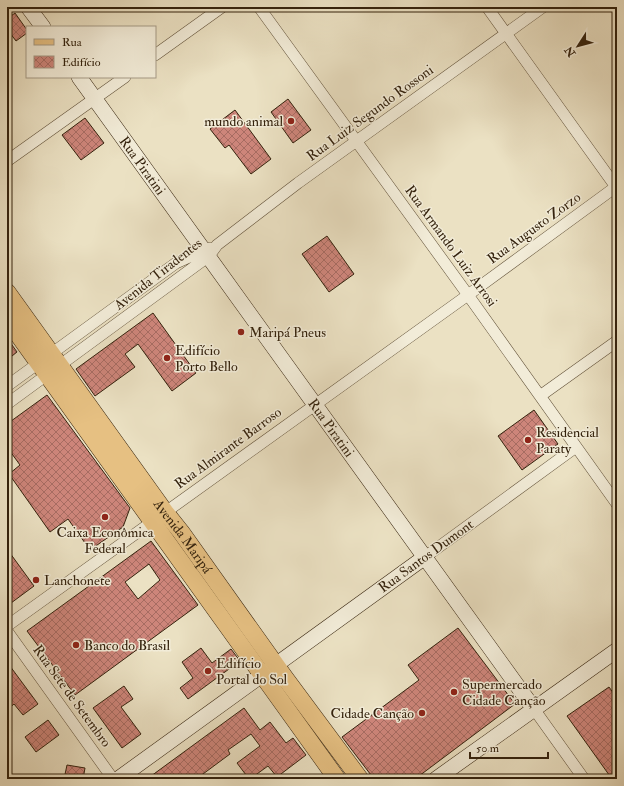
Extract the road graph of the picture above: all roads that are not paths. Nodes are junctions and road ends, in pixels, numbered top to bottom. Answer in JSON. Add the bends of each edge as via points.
{"nodes":[{"id":1,"x":28,"y":7,"type":"edge"},
{"id":2,"x":222,"y":7,"type":"edge"},
{"id":3,"x":259,"y":7,"type":"edge"},
{"id":4,"x":487,"y":7,"type":"edge"},
{"id":5,"x":543,"y":7,"type":"edge"},
{"id":6,"x":42,"y":26,"type":"edge"},
{"id":7,"x":506,"y":33,"type":"junction"},
{"id":8,"x":156,"y":55,"type":"edge"},
{"id":9,"x":80,"y":78,"type":"edge"},
{"id":10,"x":124,"y":78,"type":"edge"},
{"id":11,"x":95,"y":99,"type":"junction"},
{"id":12,"x":356,"y":141,"type":"junction"},
{"id":13,"x":7,"y":161,"type":"edge"},
{"id":14,"x":616,"y":187,"type":"edge"},
{"id":15,"x":210,"y":250,"type":"junction"},
{"id":16,"x":176,"y":263,"type":"junction"},
{"id":17,"x":185,"y":274,"type":"junction"},
{"id":18,"x":7,"y":292,"type":"edge"},
{"id":19,"x":468,"y":295,"type":"junction"},
{"id":20,"x":7,"y":319,"type":"edge"},
{"id":21,"x":73,"y":338,"type":"junction"},
{"id":22,"x":31,"y":339,"type":"junction"},
{"id":23,"x":617,"y":341,"type":"edge"},
{"id":24,"x":81,"y":350,"type":"junction"},
{"id":25,"x":49,"y":364,"type":"junction"},
{"id":26,"x":10,"y":384,"type":"edge"},
{"id":27,"x":21,"y":394,"type":"junction"},
{"id":28,"x":540,"y":396,"type":"junction"},
{"id":29,"x":7,"y":404,"type":"edge"},
{"id":30,"x":315,"y":404,"type":"junction"},
{"id":31,"x":576,"y":447,"type":"junction"},
{"id":32,"x":617,"y":504,"type":"edge"},
{"id":33,"x":159,"y":517,"type":"junction"},
{"id":34,"x":181,"y":532,"type":"junction"},
{"id":35,"x":167,"y":543,"type":"junction"},
{"id":36,"x":425,"y":556,"type":"junction"},
{"id":37,"x":7,"y":626,"type":"edge"},
{"id":38,"x":7,"y":631,"type":"edge"},
{"id":39,"x":263,"y":646,"type":"junction"},
{"id":40,"x":617,"y":650,"type":"edge"},
{"id":41,"x":246,"y":653,"type":"junction"},
{"id":42,"x":276,"y":665,"type":"junction"},
{"id":43,"x":262,"y":676,"type":"junction"},
{"id":44,"x":290,"y":686,"type":"junction"},
{"id":45,"x":276,"y":696,"type":"junction"},
{"id":46,"x":534,"y":709,"type":"junction"},
{"id":47,"x":113,"y":779,"type":"edge"},
{"id":48,"x":118,"y":779,"type":"edge"},
{"id":49,"x":337,"y":779,"type":"edge"},
{"id":50,"x":360,"y":779,"type":"edge"},
{"id":51,"x":436,"y":779,"type":"edge"},
{"id":52,"x":584,"y":779,"type":"edge"}],
"edges":[{"from":1,"to":6,"type":"street"},
{"from":2,"to":8,"type":"street"},
{"from":3,"to":12,"type":"street","name":"Rua Armando Luiz Arrosi"},
{"from":4,"to":7,"type":"street"},
{"from":5,"to":7,"type":"street","name":"Rua Luiz Segundo Rossoni"},
{"from":7,"to":12,"type":"street","name":"Rua Luiz Segundo Rossoni"},
{"from":7,"to":14,"type":"street"},
{"from":9,"to":11,"type":"street","name":"Rua Piratini"},
{"from":10,"to":11,"type":"street"},
{"from":11,"to":13,"type":"street"},
{"from":11,"to":15,"type":"street","name":"Rua Piratini"},
{"from":12,"to":15,"type":"street","name":"Rua Luiz Segundo Rossoni"},
{"from":12,"to":19,"type":"street","name":"Rua Armando Luiz Arrosi"},
{"from":14,"to":19,"type":"street","name":"Rua Augusto Zorzo"},
{"from":15,"to":16,"type":"street","name":"Avenida Tiradentes"},
{"from":15,"to":17,"type":"street","name":"Avenida Tiradentes"},
{"from":15,"to":30,"type":"street","name":"Rua Piratini"},
{"from":16,"to":17,"type":"street","via":[[184,266]]},
{"from":16,"to":21,"type":"street","name":"Avenida Tiradentes"},
{"from":17,"to":24,"type":"street","name":"Avenida Tiradentes"},
{"from":18,"to":22,"type":"main road","name":"Avenida Maripá"},
{"from":19,"to":28,"type":"street","name":"Rua Armando Luiz Arrosi"},
{"from":19,"to":30,"type":"street","name":"Rua Almirante Barroso"},
{"from":20,"to":22,"type":"main road","name":"Avenida Maripá"},
{"from":21,"to":24,"type":"street","via":[[72,345]]},
{"from":21,"to":25,"type":"street","name":"Avenida Tiradentes"},
{"from":22,"to":25,"type":"main road","name":"Avenida Maripá"},
{"from":23,"to":28,"type":"street"},
{"from":24,"to":25,"type":"street","name":"Avenida Tiradentes"},
{"from":25,"to":26,"type":"street","name":"Avenida Tiradentes"},
{"from":25,"to":27,"type":"street","name":"Avenida Tiradentes"},
{"from":25,"to":33,"type":"main road","name":"Avenida Maripá"},
{"from":26,"to":27,"type":"street","via":[[21,380],[24,382]]},
{"from":27,"to":29,"type":"street","name":"Avenida Tiradentes"},
{"from":28,"to":31,"type":"street","name":"Rua Armando Luiz Arrosi"},
{"from":30,"to":33,"type":"street","name":"Rua Almirante Barroso"},
{"from":30,"to":36,"type":"street","name":"Rua Piratini"},
{"from":31,"to":32,"type":"street","name":"Rua Armando Luiz Arrosi"},
{"from":31,"to":36,"type":"street","name":"Rua Santos Dumont"},
{"from":33,"to":34,"type":"main road","name":"Avenida Maripá"},
{"from":33,"to":35,"type":"main road","name":"Avenida Maripá"},
{"from":33,"to":37,"type":"street","name":"Rua Almirante Barroso"},
{"from":34,"to":35,"type":"main road","via":[[174,532],[168,536]]},
{"from":34,"to":39,"type":"main road","name":"Avenida Maripá"},
{"from":35,"to":41,"type":"main road","name":"Avenida Maripá"},
{"from":36,"to":42,"type":"street","name":"Rua Santos Dumont"},
{"from":36,"to":46,"type":"street","name":"Rua Piratini"},
{"from":38,"to":47,"type":"street","name":"Rua Sete de Setembro"},
{"from":39,"to":41,"type":"main road","via":[[259,653]]},
{"from":39,"to":42,"type":"main road","name":"Avenida Maripá"},
{"from":40,"to":46,"type":"street"},
{"from":41,"to":43,"type":"main road","name":"Avenida Maripá"},
{"from":42,"to":43,"type":"street","name":"Rua Santos Dumont"},
{"from":42,"to":44,"type":"main road","name":"Avenida Maripá"},
{"from":43,"to":45,"type":"main road","name":"Avenida Maripá"},
{"from":43,"to":48,"type":"street"},
{"from":44,"to":45,"type":"main road","via":[[283,684],[278,688]]},
{"from":44,"to":50,"type":"main road","name":"Avenida Maripá"},
{"from":45,"to":49,"type":"main road","name":"Avenida Maripá"},
{"from":46,"to":51,"type":"street"},
{"from":46,"to":52,"type":"street","name":"Rua Piratini"}]}
